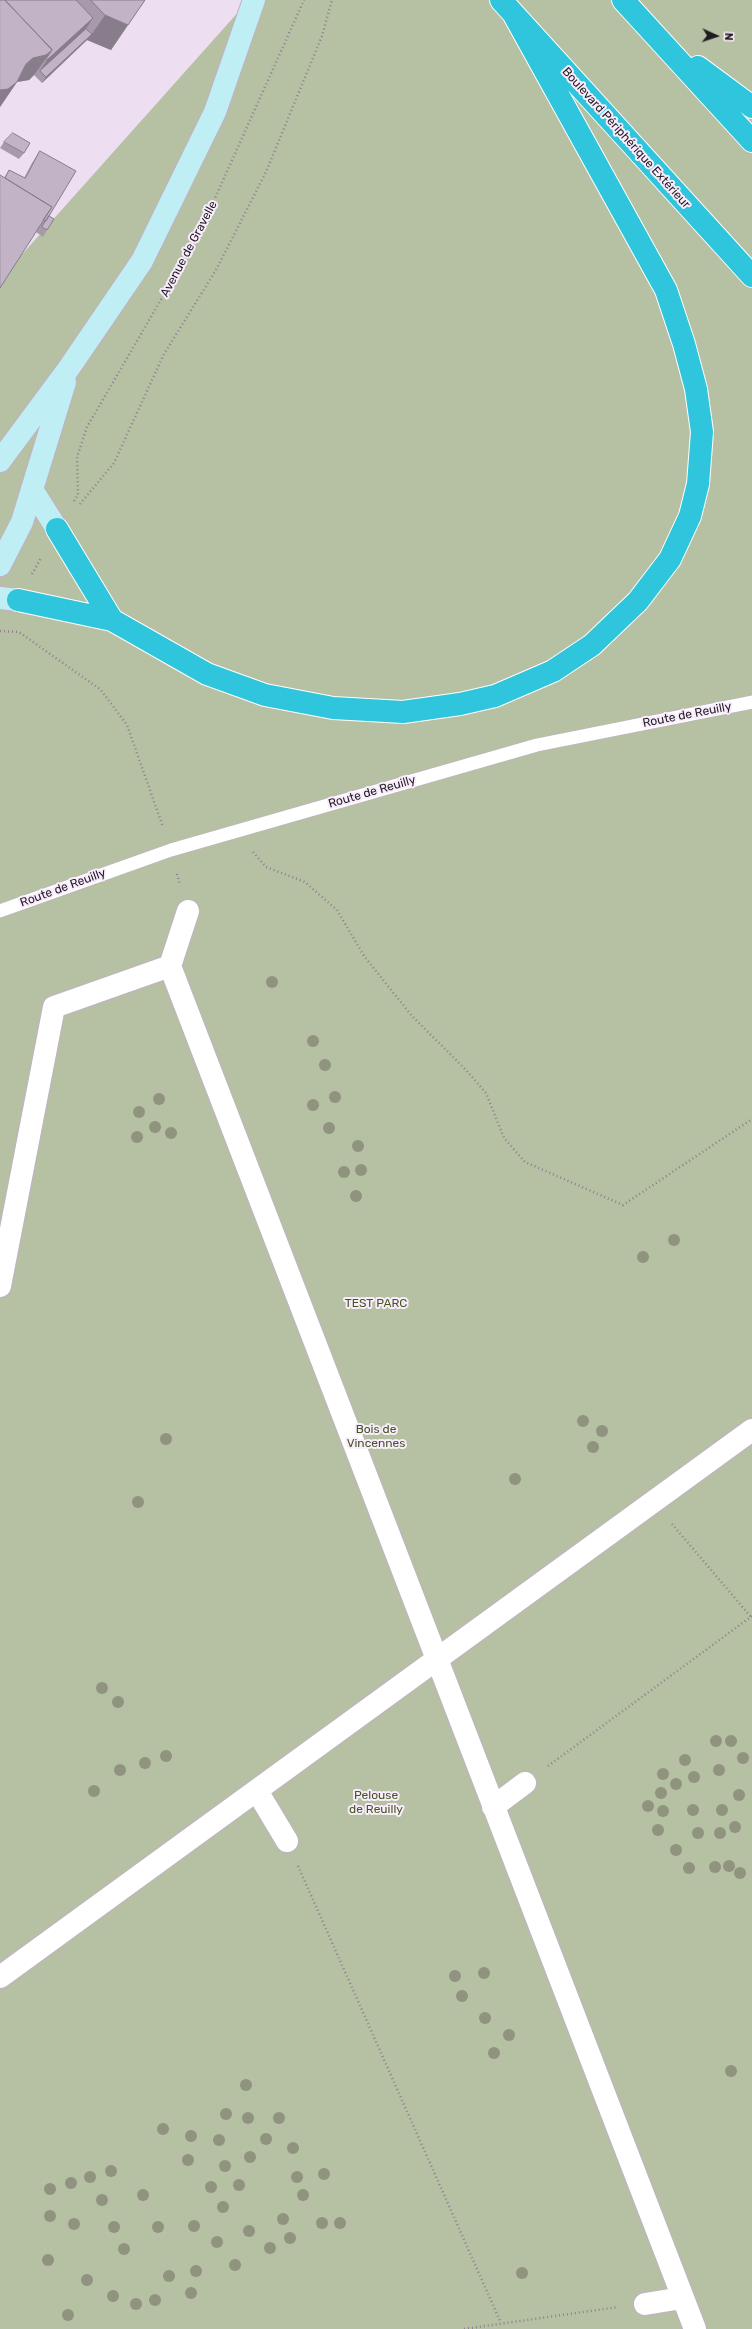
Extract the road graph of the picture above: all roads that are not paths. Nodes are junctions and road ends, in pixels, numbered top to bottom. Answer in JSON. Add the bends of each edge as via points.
{"nodes":[{"id":1,"x":254,"y":0,"type":"edge"},
{"id":2,"x":623,"y":0,"type":"edge"},
{"id":3,"x":507,"y":7,"type":"edge"},
{"id":4,"x":660,"y":39,"type":"junction"},
{"id":5,"x":752,"y":107,"type":"edge"},
{"id":6,"x":752,"y":142,"type":"edge"},
{"id":7,"x":752,"y":276,"type":"edge"},
{"id":8,"x":69,"y":368,"type":"junction"},
{"id":9,"x":0,"y":461,"type":"edge"},
{"id":10,"x":33,"y":491,"type":"junction"},
{"id":11,"x":57,"y":529,"type":"joint"},
{"id":12,"x":0,"y":565,"type":"edge"},
{"id":13,"x":9,"y":599,"type":"edge"},
{"id":14,"x":112,"y":620,"type":"junction"},
{"id":15,"x":752,"y":702,"type":"edge"},
{"id":16,"x":0,"y":911,"type":"edge"},
{"id":17,"x":188,"y":911,"type":"road end"},
{"id":18,"x":170,"y":966,"type":"junction"},
{"id":19,"x":0,"y":1286,"type":"edge"},
{"id":20,"x":752,"y":1430,"type":"edge"},
{"id":21,"x":436,"y":1660,"type":"junction"},
{"id":22,"x":525,"y":1783,"type":"road end"},
{"id":23,"x":257,"y":1791,"type":"junction"},
{"id":24,"x":493,"y":1807,"type":"junction"},
{"id":25,"x":287,"y":1841,"type":"road end"},
{"id":26,"x":0,"y":1977,"type":"edge"},
{"id":27,"x":682,"y":2298,"type":"junction"},
{"id":28,"x":645,"y":2304,"type":"road end"},
{"id":29,"x":695,"y":2329,"type":"edge"}],
"edges":[{"from":1,"to":8,"type":"street","via":[[215,112],[142,261]]},
{"from":2,"to":4,"type":"highway"},
{"from":3,"to":7,"type":"highway","name":"Boulevard Périphérique Extérieur"},
{"from":3,"to":14,"type":"highway","via":[[666,290],[684,344],[696,389],[702,432],[698,484],[690,516],[670,559],[638,601],[592,645],[553,671],[495,696],[433,709],[370,712],[298,703],[265,695],[207,674]]},
{"from":4,"to":5,"type":"highway"},
{"from":4,"to":6,"type":"highway"},
{"from":8,"to":9,"type":"street"},
{"from":8,"to":10,"type":"street"},
{"from":10,"to":11,"type":"street"},
{"from":10,"to":12,"type":"street","via":[[22,522]]},
{"from":11,"to":14,"type":"highway"},
{"from":13,"to":14,"type":"highway"},
{"from":15,"to":16,"type":"lane","name":"Route de Reuilly","via":[[537,745],[171,850]]},
{"from":17,"to":18,"type":"street"},
{"from":18,"to":19,"type":"street","via":[[54,1007]]},
{"from":18,"to":21,"type":"street"},
{"from":20,"to":21,"type":"street"},
{"from":21,"to":23,"type":"street"},
{"from":21,"to":24,"type":"street"},
{"from":22,"to":24,"type":"street"},
{"from":23,"to":25,"type":"street"},
{"from":23,"to":26,"type":"street"},
{"from":24,"to":27,"type":"street"},
{"from":27,"to":28,"type":"street"},
{"from":27,"to":29,"type":"street"}]}
